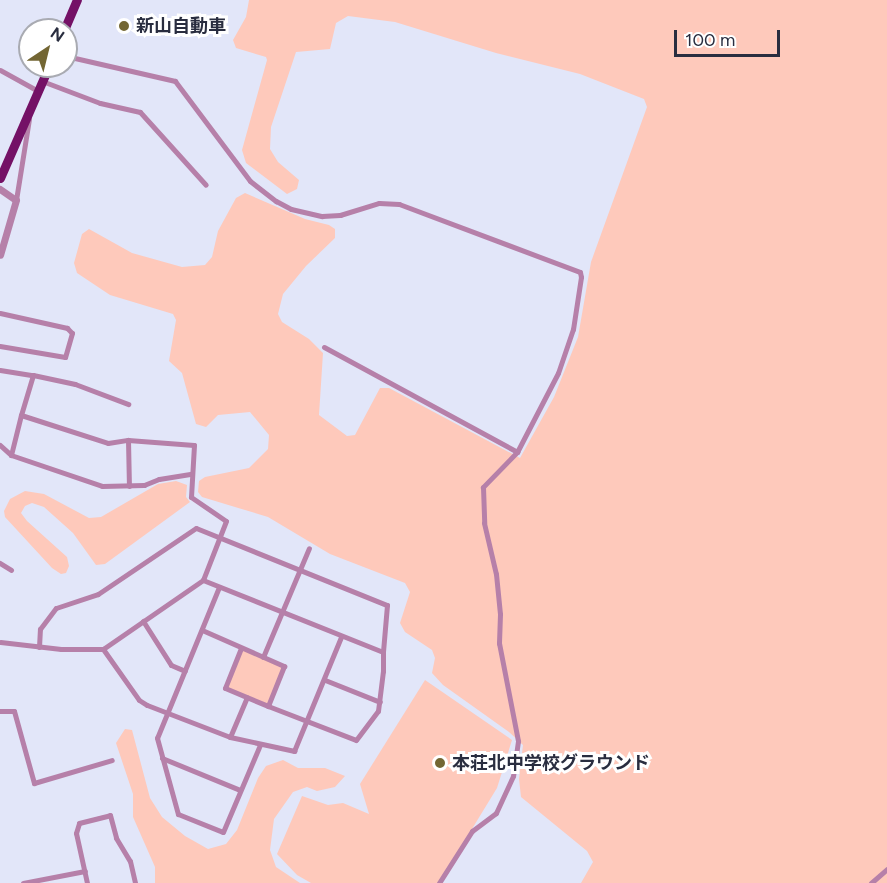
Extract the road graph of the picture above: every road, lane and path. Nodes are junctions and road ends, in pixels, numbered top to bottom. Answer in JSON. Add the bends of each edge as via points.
{"nodes":[{"id":1,"x":77,"y":0,"type":"edge"},
{"id":2,"x":69,"y":18,"type":"edge"},
{"id":3,"x":78,"y":59,"type":"edge"},
{"id":4,"x":0,"y":70,"type":"edge"},
{"id":5,"x":43,"y":78,"type":"edge"},
{"id":6,"x":42,"y":81,"type":"junction"},
{"id":7,"x":38,"y":92,"type":"junction"},
{"id":8,"x":32,"y":106,"type":"junction"},
{"id":9,"x":0,"y":178,"type":"edge"},
{"id":10,"x":206,"y":185,"type":"dead end"},
{"id":11,"x":0,"y":189,"type":"edge"},
{"id":12,"x":16,"y":200,"type":"junction"},
{"id":13,"x":0,"y":255,"type":"edge"},
{"id":14,"x":0,"y":314,"type":"edge"},
{"id":15,"x":0,"y":346,"type":"edge"},
{"id":16,"x":324,"y":346,"type":"dead end"},
{"id":17,"x":0,"y":370,"type":"edge"},
{"id":18,"x":33,"y":375,"type":"junction"},
{"id":19,"x":128,"y":404,"type":"dead end"},
{"id":20,"x":21,"y":414,"type":"junction"},
{"id":21,"x":128,"y":440,"type":"junction"},
{"id":22,"x":0,"y":445,"type":"edge"},
{"id":23,"x":517,"y":452,"type":"junction"},
{"id":24,"x":11,"y":455,"type":"junction"},
{"id":25,"x":192,"y":474,"type":"junction"},
{"id":26,"x":129,"y":486,"type":"junction"},
{"id":27,"x":219,"y":538,"type":"junction"},
{"id":28,"x":309,"y":548,"type":"dead end"},
{"id":29,"x":0,"y":563,"type":"edge"},
{"id":30,"x":11,"y":570,"type":"dead end"},
{"id":31,"x":299,"y":572,"type":"junction"},
{"id":32,"x":202,"y":580,"type":"junction"},
{"id":33,"x":219,"y":587,"type":"junction"},
{"id":34,"x":281,"y":613,"type":"junction"},
{"id":35,"x":143,"y":621,"type":"junction"},
{"id":36,"x":202,"y":630,"type":"junction"},
{"id":37,"x":341,"y":637,"type":"junction"},
{"id":38,"x":0,"y":642,"type":"edge"},
{"id":39,"x":39,"y":647,"type":"junction"},
{"id":40,"x":241,"y":648,"type":"junction"},
{"id":41,"x":103,"y":649,"type":"junction"},
{"id":42,"x":383,"y":652,"type":"junction"},
{"id":43,"x":263,"y":657,"type":"junction"},
{"id":44,"x":185,"y":671,"type":"junction"},
{"id":45,"x":325,"y":680,"type":"junction"},
{"id":46,"x":247,"y":697,"type":"junction"},
{"id":47,"x":380,"y":702,"type":"junction"},
{"id":48,"x":268,"y":706,"type":"junction"},
{"id":49,"x":0,"y":711,"type":"edge"},
{"id":50,"x":166,"y":713,"type":"junction"},
{"id":51,"x":308,"y":722,"type":"junction"},
{"id":52,"x":230,"y":736,"type":"junction"},
{"id":53,"x":260,"y":745,"type":"junction"},
{"id":54,"x":162,"y":758,"type":"junction"},
{"id":55,"x":112,"y":760,"type":"dead end"},
{"id":56,"x":240,"y":790,"type":"junction"},
{"id":57,"x":887,"y":869,"type":"edge"},
{"id":58,"x":85,"y":871,"type":"junction"},
{"id":59,"x":23,"y":883,"type":"edge"},
{"id":60,"x":87,"y":883,"type":"edge"},
{"id":61,"x":135,"y":883,"type":"edge"},
{"id":62,"x":439,"y":883,"type":"edge"},
{"id":63,"x":871,"y":883,"type":"edge"}],
"edges":[{"from":1,"to":2,"type":"highway"},
{"from":3,"to":23,"type":"street","via":[[175,81],[250,181],[291,209],[322,216],[340,215],[379,203],[399,204],[579,272],[579,302],[568,350]]},
{"from":4,"to":7,"type":"street"},
{"from":5,"to":6,"type":"highway"},
{"from":6,"to":7,"type":"highway"},
{"from":6,"to":10,"type":"street","via":[[100,103],[140,112]]},
{"from":7,"to":8,"type":"highway"},
{"from":8,"to":9,"type":"highway"},
{"from":8,"to":12,"type":"street"},
{"from":11,"to":12,"type":"street"},
{"from":12,"to":13,"type":"street"},
{"from":14,"to":15,"type":"street","via":[[67,328],[72,333],[64,357]]},
{"from":16,"to":23,"type":"street"},
{"from":17,"to":18,"type":"street"},
{"from":18,"to":19,"type":"street","via":[[75,384]]},
{"from":18,"to":20,"type":"street"},
{"from":20,"to":21,"type":"street","via":[[108,443]]},
{"from":20,"to":24,"type":"street"},
{"from":21,"to":25,"type":"street","via":[[194,445]]},
{"from":21,"to":26,"type":"street"},
{"from":22,"to":24,"type":"street"},
{"from":23,"to":62,"type":"street","via":[[483,488],[481,506],[496,574],[499,643],[518,741],[513,776],[496,813],[472,831]]},
{"from":24,"to":26,"type":"street","via":[[102,486]]},
{"from":25,"to":26,"type":"street"},
{"from":25,"to":27,"type":"street","via":[[191,497],[226,521]]},
{"from":27,"to":31,"type":"street"},
{"from":27,"to":32,"type":"street"},
{"from":27,"to":39,"type":"street","via":[[196,528],[98,594],[56,608],[40,628]]},
{"from":28,"to":31,"type":"street"},
{"from":29,"to":30,"type":"street"},
{"from":31,"to":34,"type":"street"},
{"from":31,"to":42,"type":"street","via":[[387,605]]},
{"from":32,"to":33,"type":"street"},
{"from":32,"to":35,"type":"street"},
{"from":33,"to":34,"type":"street"},
{"from":33,"to":36,"type":"street"},
{"from":34,"to":37,"type":"street"},
{"from":34,"to":43,"type":"street"},
{"from":35,"to":41,"type":"street"},
{"from":35,"to":44,"type":"street","via":[[171,666]]},
{"from":36,"to":40,"type":"street"},
{"from":36,"to":44,"type":"street"},
{"from":37,"to":42,"type":"street"},
{"from":37,"to":45,"type":"street"},
{"from":38,"to":39,"type":"street"},
{"from":39,"to":41,"type":"street"},
{"from":40,"to":43,"type":"street"},
{"from":40,"to":46,"type":"street","via":[[225,688]]},
{"from":41,"to":50,"type":"street","via":[[139,700]]},
{"from":42,"to":47,"type":"street"},
{"from":43,"to":48,"type":"street","via":[[284,666]]},
{"from":44,"to":50,"type":"street"},
{"from":45,"to":47,"type":"street"},
{"from":45,"to":51,"type":"street"},
{"from":46,"to":48,"type":"street"},
{"from":46,"to":52,"type":"street"},
{"from":47,"to":51,"type":"street","via":[[356,740]]},
{"from":48,"to":51,"type":"street"},
{"from":49,"to":55,"type":"street","via":[[14,711],[34,783]]},
{"from":50,"to":52,"type":"street"},
{"from":50,"to":54,"type":"street","via":[[157,738]]},
{"from":51,"to":53,"type":"street","via":[[294,751]]},
{"from":52,"to":53,"type":"street"},
{"from":53,"to":56,"type":"street"},
{"from":54,"to":56,"type":"street"},
{"from":54,"to":56,"type":"street","via":[[178,814],[223,832]]},
{"from":57,"to":63,"type":"street"},
{"from":58,"to":59,"type":"street"},
{"from":58,"to":60,"type":"street"},
{"from":58,"to":61,"type":"street","via":[[76,833],[79,823],[110,816],[116,838],[130,861]]}]}
